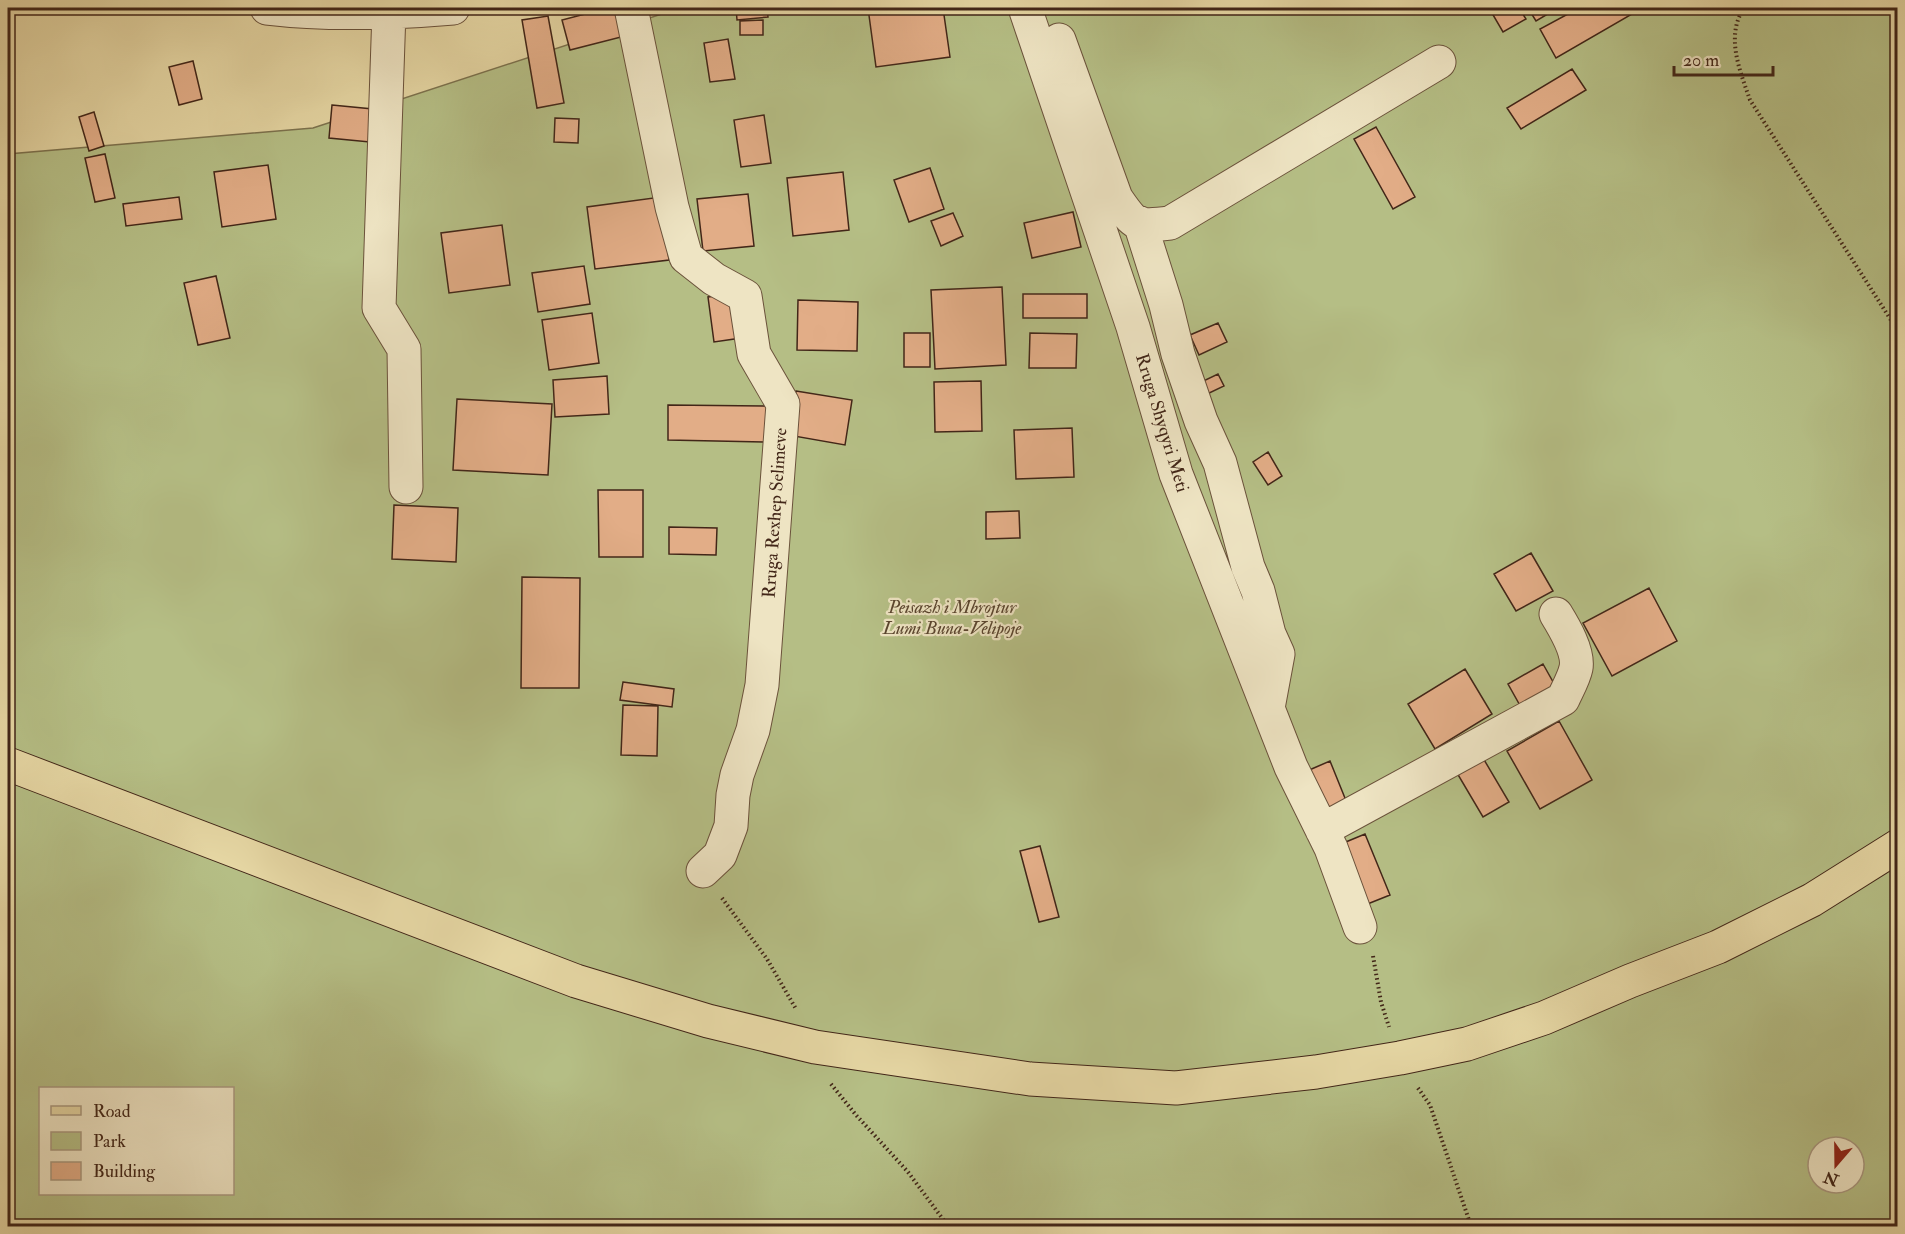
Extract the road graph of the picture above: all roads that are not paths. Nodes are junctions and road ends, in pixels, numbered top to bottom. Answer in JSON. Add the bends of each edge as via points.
{"nodes":[{"id":1,"x":267,"y":8,"type":"edge"},
{"id":2,"x":442,"y":8,"type":"edge"},
{"id":3,"x":630,"y":8,"type":"edge"},
{"id":4,"x":1025,"y":8,"type":"edge"},
{"id":5,"x":1047,"y":8,"type":"edge"},
{"id":6,"x":389,"y":11,"type":"junction"},
{"id":7,"x":1439,"y":62,"type":"dead end"},
{"id":8,"x":1140,"y":223,"type":"junction"},
{"id":9,"x":406,"y":487,"type":"dead end"},
{"id":10,"x":1556,"y":614,"type":"dead end"},
{"id":11,"x":1268,"y":708,"type":"junction"},
{"id":12,"x":8,"y":764,"type":"edge"},
{"id":13,"x":1322,"y":830,"type":"junction"},
{"id":14,"x":1898,"y":846,"type":"edge"},
{"id":15,"x":703,"y":871,"type":"road end"},
{"id":16,"x":1360,"y":927,"type":"dead end"}],
"edges":[{"from":1,"to":6,"type":"street"},
{"from":2,"to":6,"type":"street"},
{"from":3,"to":15,"type":"street","name":"Rruga Rexhep Selimeve","via":[[686,257],[745,296],[754,354],[783,404],[762,685],[753,730],[737,775],[731,826],[720,855]]},
{"from":4,"to":11,"type":"street","name":"Rruga Shyqyri Meti","via":[[1133,327],[1176,474]]},
{"from":5,"to":8,"type":"street","via":[[1116,198],[1132,221]]},
{"from":6,"to":9,"type":"street","via":[[380,308],[404,349]]},
{"from":7,"to":8,"type":"street","via":[[1170,223]]},
{"from":8,"to":11,"type":"street","via":[[1178,354],[1220,463],[1248,567],[1278,654]]},
{"from":10,"to":13,"type":"street","via":[[1574,652],[1576,667],[1563,699]]},
{"from":11,"to":13,"type":"street","name":"Rruga Shyqyri Meti"},
{"from":12,"to":14,"type":"main road","via":[[576,981],[708,1021],[815,1047],[1030,1079],[1176,1088],[1316,1072],[1467,1044],[1544,1018],[1718,947],[1812,900]]},
{"from":13,"to":16,"type":"street","name":"Rruga Shyqyri Meti"}]}
